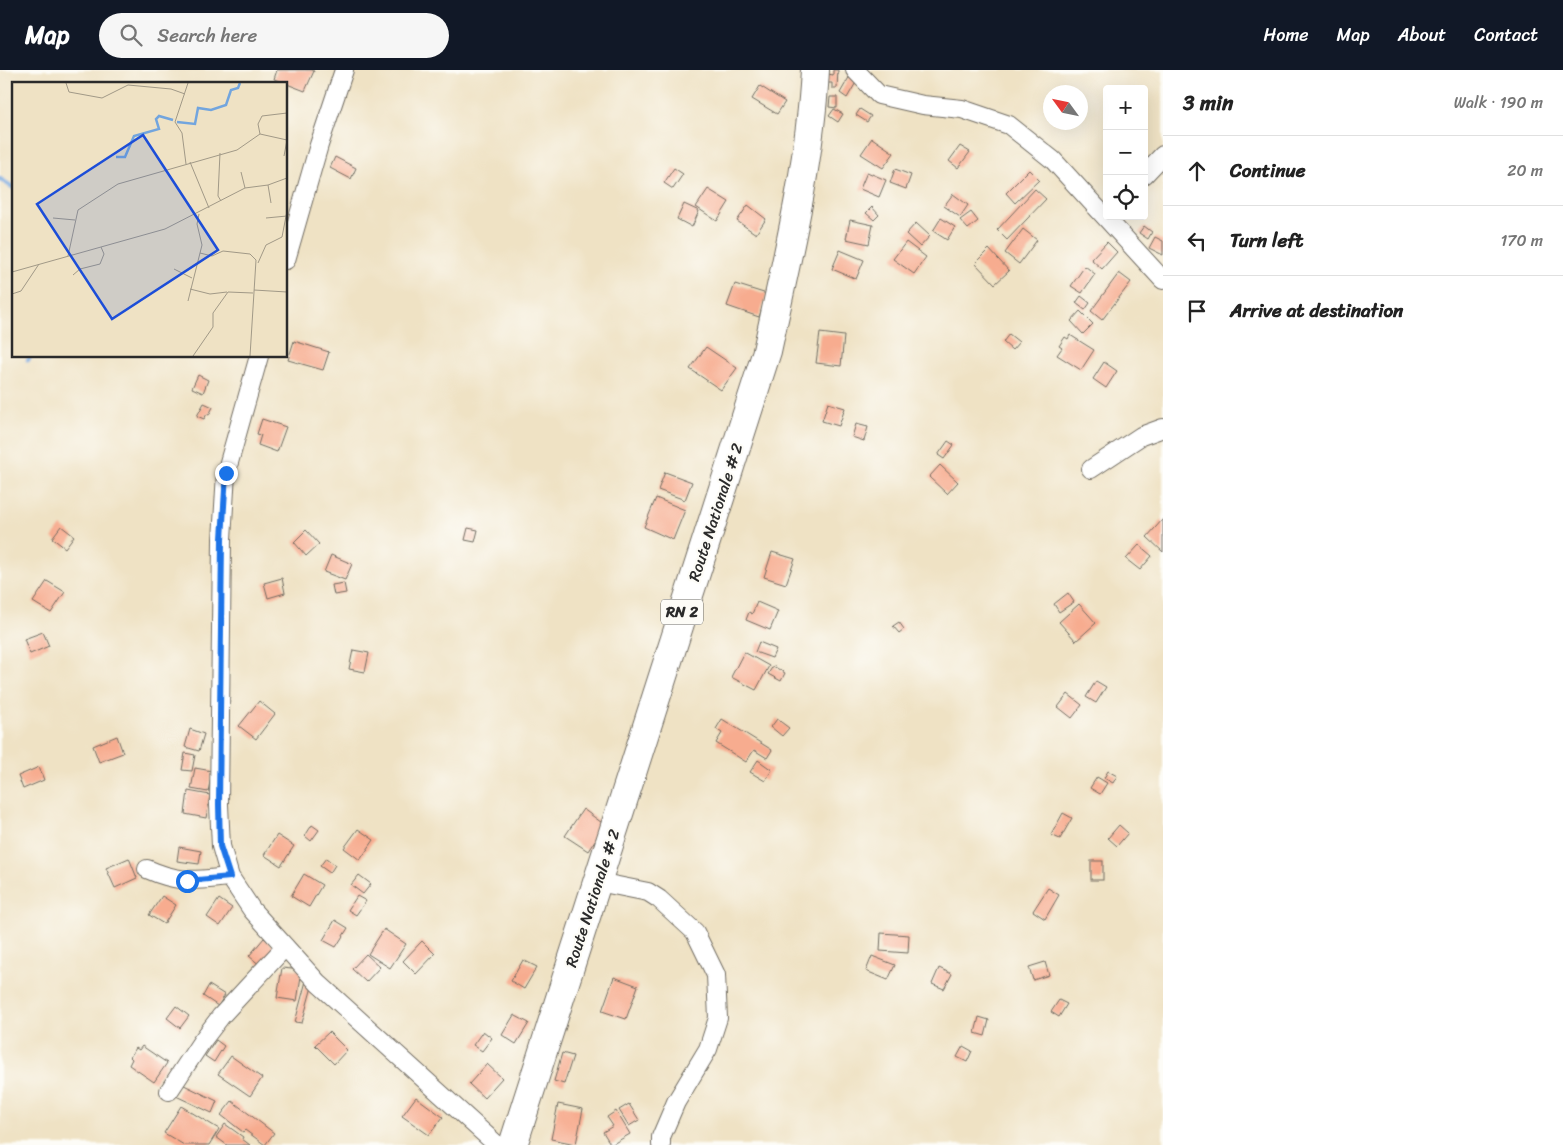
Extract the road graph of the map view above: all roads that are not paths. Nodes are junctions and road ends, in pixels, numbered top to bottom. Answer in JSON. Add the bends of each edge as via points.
{"nodes":[{"id":1,"x":344,"y":70,"type":"edge"},
{"id":2,"x":815,"y":70,"type":"edge"},
{"id":3,"x":855,"y":70,"type":"edge"},
{"id":4,"x":1163,"y":155,"type":"edge"},
{"id":5,"x":1148,"y":171,"type":"edge"},
{"id":6,"x":1103,"y":209,"type":"edge"},
{"id":7,"x":1112,"y":220,"type":"edge"},
{"id":8,"x":288,"y":253,"type":"edge"},
{"id":9,"x":1163,"y":280,"type":"edge"},
{"id":10,"x":258,"y":358,"type":"edge"},
{"id":11,"x":1163,"y":428,"type":"edge"},
{"id":12,"x":1091,"y":469,"type":"dead end"},
{"id":13,"x":146,"y":869,"type":"dead end"},
{"id":14,"x":230,"y":877,"type":"junction"},
{"id":15,"x":598,"y":882,"type":"junction"},
{"id":16,"x":285,"y":946,"type":"junction"},
{"id":17,"x":169,"y":1091,"type":"dead end"},
{"id":18,"x":497,"y":1145,"type":"edge"},
{"id":19,"x":513,"y":1145,"type":"edge"},
{"id":20,"x":661,"y":1145,"type":"edge"}],
"edges":[{"from":1,"to":8,"type":"street"},
{"from":2,"to":15,"type":"main road","name":"Route Nationale # 2","number":"RN 2","via":[[813,112],[796,218],[767,350]]},
{"from":3,"to":6,"type":"street","via":[[879,96],[962,109],[1009,125],[1053,160]]},
{"from":4,"to":5,"type":"street"},
{"from":7,"to":9,"type":"street"},
{"from":10,"to":14,"type":"street","via":[[226,473],[219,805],[220,846]]},
{"from":11,"to":12,"type":"street","via":[[1141,436]]},
{"from":13,"to":14,"type":"street","via":[[166,878],[187,881]]},
{"from":14,"to":16,"type":"street","via":[[252,910]]},
{"from":15,"to":19,"type":"main road","name":"Route Nationale # 2","number":"RN 2"},
{"from":15,"to":20,"type":"street","via":[[648,892],[659,899],[695,932],[716,975],[718,1018],[708,1049],[676,1102],[661,1137]]},
{"from":16,"to":17,"type":"street","via":[[221,1016]]},
{"from":16,"to":18,"type":"street","via":[[318,983]]}]}
